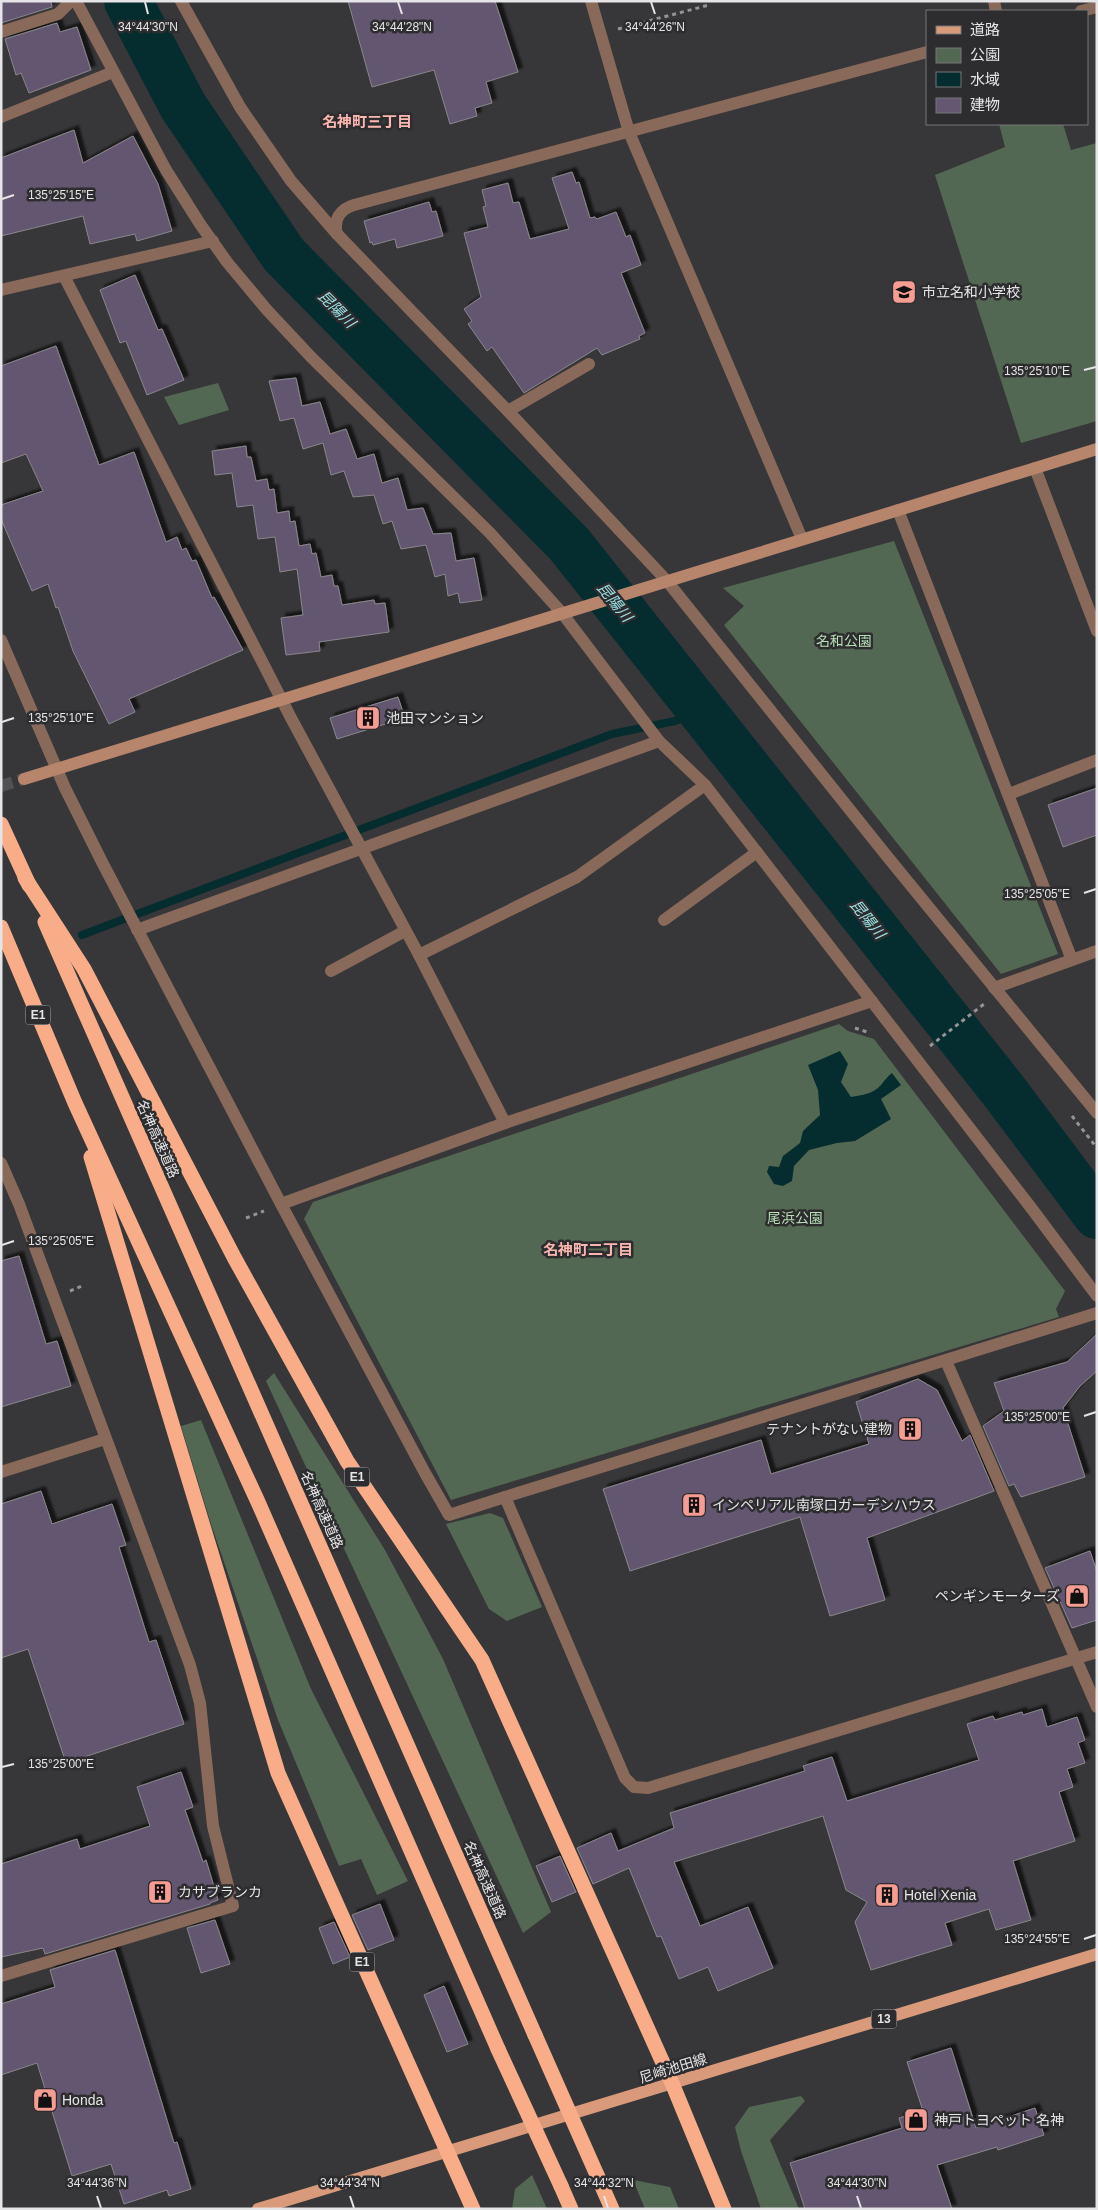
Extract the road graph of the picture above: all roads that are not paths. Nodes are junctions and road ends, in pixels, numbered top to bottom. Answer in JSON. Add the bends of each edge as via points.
{"nodes":[{"id":1,"x":71,"y":1,"type":"edge"},
{"id":2,"x":76,"y":1,"type":"edge"},
{"id":3,"x":181,"y":1,"type":"edge"},
{"id":4,"x":591,"y":1,"type":"edge"},
{"id":5,"x":1,"y":32,"type":"edge"},
{"id":6,"x":926,"y":52,"type":"edge"},
{"id":7,"x":113,"y":72,"type":"junction"},
{"id":8,"x":1,"y":117,"type":"edge"},
{"id":9,"x":629,"y":132,"type":"junction"},
{"id":10,"x":337,"y":234,"type":"junction"},
{"id":11,"x":213,"y":241,"type":"junction"},
{"id":12,"x":64,"y":276,"type":"junction"},
{"id":13,"x":1,"y":290,"type":"edge"},
{"id":14,"x":589,"y":364,"type":"dead end"},
{"id":15,"x":508,"y":412,"type":"junction"},
{"id":16,"x":1097,"y":449,"type":"edge"},
{"id":17,"x":1035,"y":468,"type":"junction"},
{"id":18,"x":898,"y":510,"type":"junction"},
{"id":19,"x":802,"y":539,"type":"junction"},
{"id":20,"x":667,"y":581,"type":"junction"},
{"id":21,"x":562,"y":613,"type":"junction"},
{"id":22,"x":1097,"y":631,"type":"edge"},
{"id":23,"x":1,"y":640,"type":"edge"},
{"id":24,"x":282,"y":698,"type":"junction"},
{"id":25,"x":652,"y":732,"type":"junction"},
{"id":26,"x":1097,"y":760,"type":"edge"},
{"id":27,"x":58,"y":768,"type":"junction"},
{"id":28,"x":24,"y":779,"type":"tunnel mouth"},
{"id":29,"x":705,"y":785,"type":"junction"},
{"id":30,"x":1009,"y":794,"type":"junction"},
{"id":31,"x":1,"y":824,"type":"edge"},
{"id":32,"x":360,"y":845,"type":"junction"},
{"id":33,"x":757,"y":852,"type":"junction"},
{"id":34,"x":25,"y":878,"type":"junction"},
{"id":35,"x":664,"y":920,"type":"dead end"},
{"id":36,"x":1,"y":927,"type":"edge"},
{"id":37,"x":136,"y":927,"type":"junction"},
{"id":38,"x":405,"y":931,"type":"junction"},
{"id":39,"x":1097,"y":951,"type":"edge"},
{"id":40,"x":419,"y":955,"type":"junction"},
{"id":41,"x":1072,"y":960,"type":"junction"},
{"id":42,"x":331,"y":971,"type":"dead end"},
{"id":43,"x":994,"y":988,"type":"junction"},
{"id":44,"x":872,"y":1001,"type":"junction"},
{"id":45,"x":75,"y":1103,"type":"junction"},
{"id":46,"x":1097,"y":1113,"type":"edge"},
{"id":47,"x":505,"y":1123,"type":"junction"},
{"id":48,"x":1,"y":1163,"type":"edge"},
{"id":49,"x":281,"y":1204,"type":"junction"},
{"id":50,"x":1097,"y":1296,"type":"edge"},
{"id":51,"x":1097,"y":1313,"type":"edge"},
{"id":52,"x":946,"y":1362,"type":"junction"},
{"id":53,"x":105,"y":1438,"type":"junction"},
{"id":54,"x":1,"y":1472,"type":"edge"},
{"id":55,"x":505,"y":1497,"type":"junction"},
{"id":56,"x":1097,"y":1652,"type":"edge"},
{"id":57,"x":1076,"y":1658,"type":"junction"},
{"id":58,"x":1097,"y":1707,"type":"edge"},
{"id":59,"x":1097,"y":1954,"type":"edge"},
{"id":60,"x":1,"y":1976,"type":"edge"},
{"id":61,"x":672,"y":2084,"type":"junction"},
{"id":62,"x":447,"y":2150,"type":"junction"},
{"id":63,"x":258,"y":2209,"type":"edge"},
{"id":64,"x":473,"y":2209,"type":"edge"},
{"id":65,"x":571,"y":2209,"type":"edge"},
{"id":66,"x":612,"y":2209,"type":"edge"},
{"id":67,"x":724,"y":2209,"type":"edge"}],
"edges":[{"from":1,"to":5,"type":"street","via":[[58,14]]},
{"from":2,"to":7,"type":"street"},
{"from":3,"to":10,"type":"street","via":[[252,124],[291,182]]},
{"from":4,"to":9,"type":"street"},
{"from":6,"to":9,"type":"street"},
{"from":7,"to":8,"type":"street"},
{"from":7,"to":11,"type":"street","via":[[166,170]]},
{"from":9,"to":10,"type":"street","via":[[349,207],[337,218]]},
{"from":9,"to":19,"type":"street"},
{"from":10,"to":15,"type":"street"},
{"from":11,"to":12,"type":"street"},
{"from":11,"to":21,"type":"street","via":[[267,310],[311,358],[490,534]]},
{"from":12,"to":13,"type":"street"},
{"from":12,"to":24,"type":"street"},
{"from":14,"to":15,"type":"street"},
{"from":15,"to":20,"type":"street"},
{"from":16,"to":17,"type":"street"},
{"from":17,"to":18,"type":"street"},
{"from":17,"to":22,"type":"street"},
{"from":18,"to":19,"type":"street"},
{"from":18,"to":30,"type":"street"},
{"from":19,"to":20,"type":"street"},
{"from":20,"to":21,"type":"street"},
{"from":20,"to":43,"type":"street"},
{"from":21,"to":24,"type":"street"},
{"from":21,"to":25,"type":"street"},
{"from":23,"to":27,"type":"street"},
{"from":24,"to":27,"type":"street"},
{"from":24,"to":32,"type":"street"},
{"from":25,"to":29,"type":"street"},
{"from":25,"to":32,"type":"street"},
{"from":26,"to":30,"type":"street"},
{"from":27,"to":28,"type":"street"},
{"from":27,"to":37,"type":"street"},
{"from":29,"to":33,"type":"street"},
{"from":29,"to":40,"type":"street","via":[[577,877]]},
{"from":30,"to":41,"type":"street"},
{"from":31,"to":34,"type":"highway","name":"名神高速道路","number":"E1"},
{"from":32,"to":37,"type":"street"},
{"from":32,"to":38,"type":"street"},
{"from":33,"to":35,"type":"street"},
{"from":33,"to":44,"type":"street"},
{"from":34,"to":61,"type":"highway","number":"E1","via":[[84,969],[235,1259],[347,1461],[482,1660]]},
{"from":34,"to":66,"type":"highway","name":"名神高速道路","number":"E1","bridge":true},
{"from":36,"to":45,"type":"highway","number":"E1"},
{"from":37,"to":49,"type":"street"},
{"from":38,"to":40,"type":"street"},
{"from":38,"to":42,"type":"street"},
{"from":39,"to":41,"type":"street"},
{"from":40,"to":47,"type":"street"},
{"from":41,"to":43,"type":"street"},
{"from":43,"to":46,"type":"street"},
{"from":44,"to":47,"type":"street"},
{"from":44,"to":50,"type":"street"},
{"from":45,"to":62,"type":"highway","number":"E1","via":[[278,1773]]},
{"from":45,"to":65,"type":"highway","number":"E1","bridge":true,"via":[[258,1502]]},
{"from":47,"to":49,"type":"street"},
{"from":48,"to":53,"type":"street"},
{"from":49,"to":55,"type":"street","via":[[449,1514]]},
{"from":51,"to":52,"type":"street"},
{"from":52,"to":55,"type":"street"},
{"from":52,"to":57,"type":"street"},
{"from":53,"to":54,"type":"street"},
{"from":53,"to":60,"type":"street","via":[[190,1665],[200,1703],[213,1826],[232,1906]]},
{"from":55,"to":57,"type":"street","via":[[625,1778],[634,1787],[648,1788]]},
{"from":56,"to":57,"type":"street"},
{"from":57,"to":58,"type":"street"},
{"from":59,"to":61,"type":"main road","name":"尼崎池田線","number":"13"},
{"from":61,"to":62,"type":"main road","name":"尼崎池田線","number":"13"},
{"from":61,"to":67,"type":"highway","number":"E1"},
{"from":62,"to":63,"type":"main road","name":"尼崎池田線","number":"13"},
{"from":62,"to":64,"type":"highway","number":"E1"}]}
